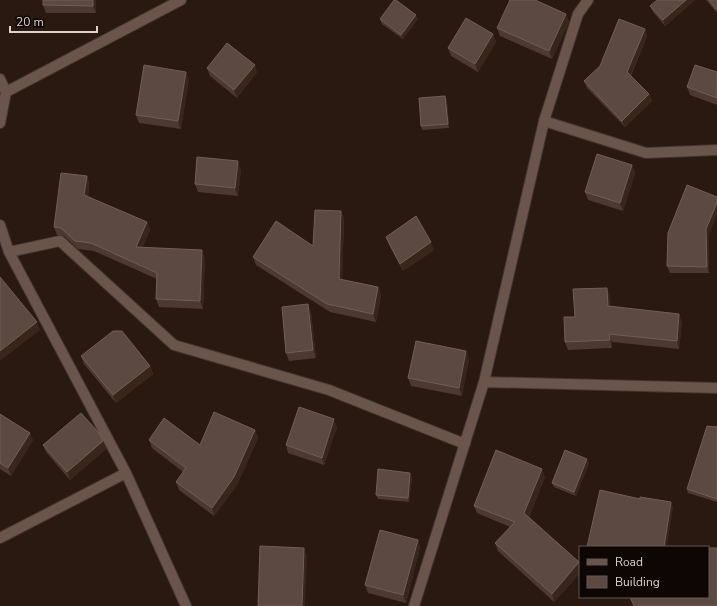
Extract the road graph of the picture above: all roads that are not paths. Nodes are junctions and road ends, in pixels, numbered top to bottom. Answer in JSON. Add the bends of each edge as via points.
{"nodes":[{"id":1,"x":181,"y":0,"type":"edge"},
{"id":2,"x":588,"y":0,"type":"edge"},
{"id":3,"x":0,"y":79,"type":"edge"},
{"id":4,"x":6,"y":92,"type":"junction"},
{"id":5,"x":544,"y":121,"type":"junction"},
{"id":6,"x":0,"y":123,"type":"edge"},
{"id":7,"x":717,"y":150,"type":"edge"},
{"id":8,"x":0,"y":224,"type":"edge"},
{"id":9,"x":9,"y":252,"type":"junction"},
{"id":10,"x":484,"y":382,"type":"junction"},
{"id":11,"x":717,"y":388,"type":"edge"},
{"id":12,"x":465,"y":444,"type":"junction"},
{"id":13,"x":126,"y":473,"type":"junction"},
{"id":14,"x":0,"y":538,"type":"edge"},
{"id":15,"x":186,"y":606,"type":"edge"},
{"id":16,"x":414,"y":606,"type":"edge"}],
"edges":[{"from":1,"to":4,"type":"street"},
{"from":2,"to":5,"type":"street","via":[[578,14]]},
{"from":3,"to":4,"type":"street"},
{"from":4,"to":6,"type":"street"},
{"from":5,"to":7,"type":"street","via":[[646,153]]},
{"from":5,"to":10,"type":"street"},
{"from":8,"to":9,"type":"street"},
{"from":9,"to":12,"type":"street","via":[[60,241],[174,346],[329,390]]},
{"from":9,"to":13,"type":"street"},
{"from":10,"to":11,"type":"street"},
{"from":10,"to":12,"type":"street"},
{"from":12,"to":16,"type":"street"},
{"from":13,"to":14,"type":"street"},
{"from":13,"to":15,"type":"street"}]}
